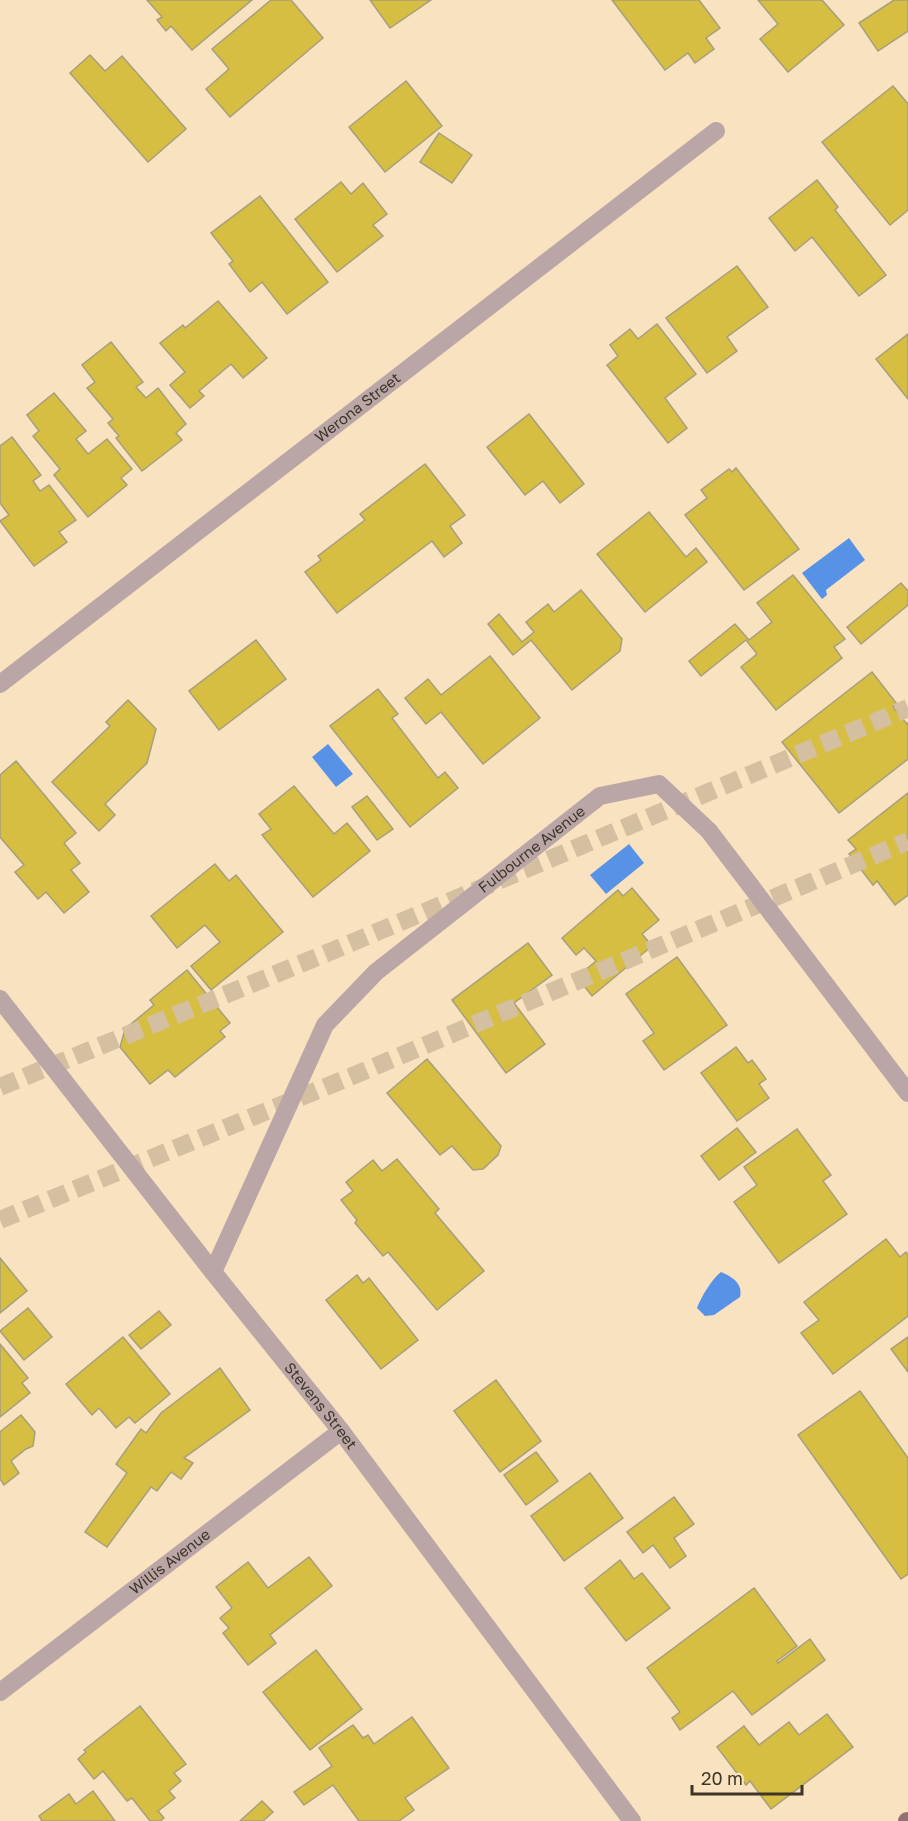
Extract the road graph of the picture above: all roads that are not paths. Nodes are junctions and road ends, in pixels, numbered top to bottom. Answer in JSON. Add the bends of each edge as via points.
{"nodes":[{"id":1,"x":716,"y":131,"type":"dead end"},
{"id":2,"x":0,"y":684,"type":"edge"},
{"id":3,"x":0,"y":999,"type":"edge"},
{"id":4,"x":908,"y":1093,"type":"edge"},
{"id":5,"x":213,"y":1272,"type":"junction"},
{"id":6,"x":341,"y":1431,"type":"junction"},
{"id":7,"x":0,"y":1692,"type":"edge"},
{"id":8,"x":632,"y":1821,"type":"edge"}],
"edges":[{"from":1,"to":2,"type":"street","name":"Werona Street"},
{"from":3,"to":5,"type":"street","name":"Stevens Street"},
{"from":4,"to":5,"type":"street","name":"Fulbourne Avenue","via":[[709,831],[659,784],[600,796],[376,972],[325,1024]]},
{"from":5,"to":6,"type":"street","name":"Stevens Street"},
{"from":6,"to":7,"type":"street","name":"Willis Avenue"},
{"from":6,"to":8,"type":"street","name":"Stevens Street"}]}
